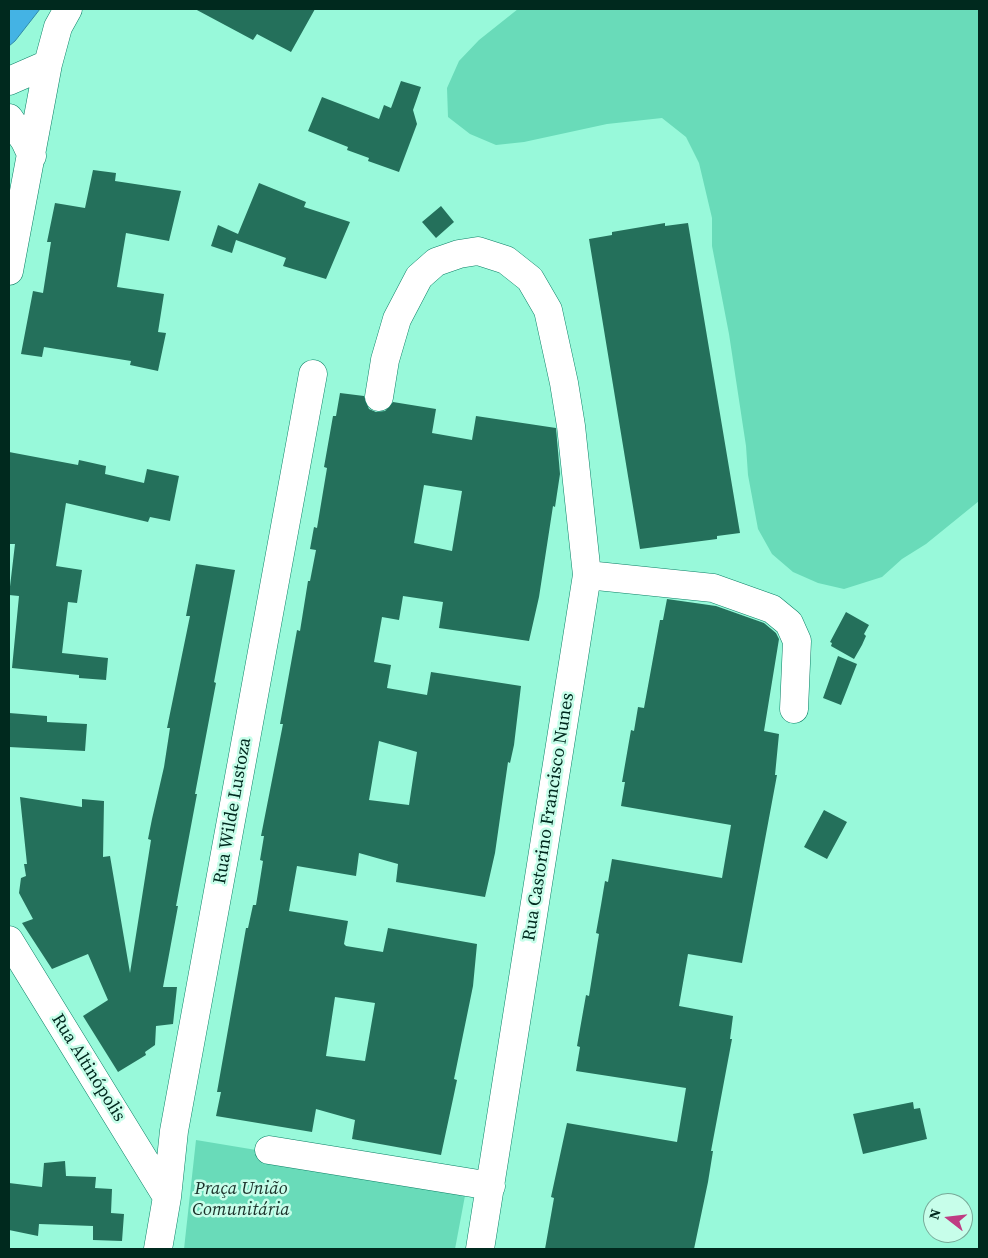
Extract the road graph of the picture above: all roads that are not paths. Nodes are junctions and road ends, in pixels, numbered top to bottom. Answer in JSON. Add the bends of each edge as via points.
{"nodes":[{"id":1,"x":68,"y":9,"type":"edge"},
{"id":2,"x":48,"y":64,"type":"junction"},
{"id":3,"x":9,"y":81,"type":"edge"},
{"id":4,"x":9,"y":118,"type":"edge"},
{"id":5,"x":32,"y":156,"type":"junction"},
{"id":6,"x":9,"y":271,"type":"edge"},
{"id":7,"x":313,"y":374,"type":"dead end"},
{"id":8,"x":380,"y":397,"type":"dead end"},
{"id":9,"x":586,"y":575,"type":"junction"},
{"id":10,"x":794,"y":709,"type":"dead end"},
{"id":11,"x":9,"y":940,"type":"edge"},
{"id":12,"x":269,"y":1150,"type":"dead end"},
{"id":13,"x":491,"y":1186,"type":"junction"},
{"id":14,"x":167,"y":1197,"type":"junction"},
{"id":15,"x":158,"y":1249,"type":"edge"},
{"id":16,"x":480,"y":1249,"type":"edge"}],
"edges":[{"from":1,"to":2,"type":"street","via":[[58,27]]},
{"from":2,"to":3,"type":"street"},
{"from":2,"to":5,"type":"street"},
{"from":4,"to":5,"type":"street"},
{"from":5,"to":6,"type":"street"},
{"from":7,"to":14,"type":"street","name":"Rua Wilde Lustoza","via":[[174,1131]]},
{"from":8,"to":9,"type":"street","name":"Rua Castorino Francisco Nunes","via":[[385,360],[397,319],[419,277],[436,262],[478,251],[506,260],[530,279],[548,310],[564,383]]},
{"from":9,"to":10,"type":"street","via":[[713,588],[772,609],[789,623],[797,641]]},
{"from":9,"to":13,"type":"street","name":"Rua Castorino Francisco Nunes"},
{"from":11,"to":14,"type":"street","name":"Rua Altinópolis"},
{"from":12,"to":13,"type":"street"},
{"from":13,"to":16,"type":"street","name":"Rua Castorino Francisco Nunes"},
{"from":14,"to":15,"type":"street","name":"Rua Wilde Lustoza"}]}
